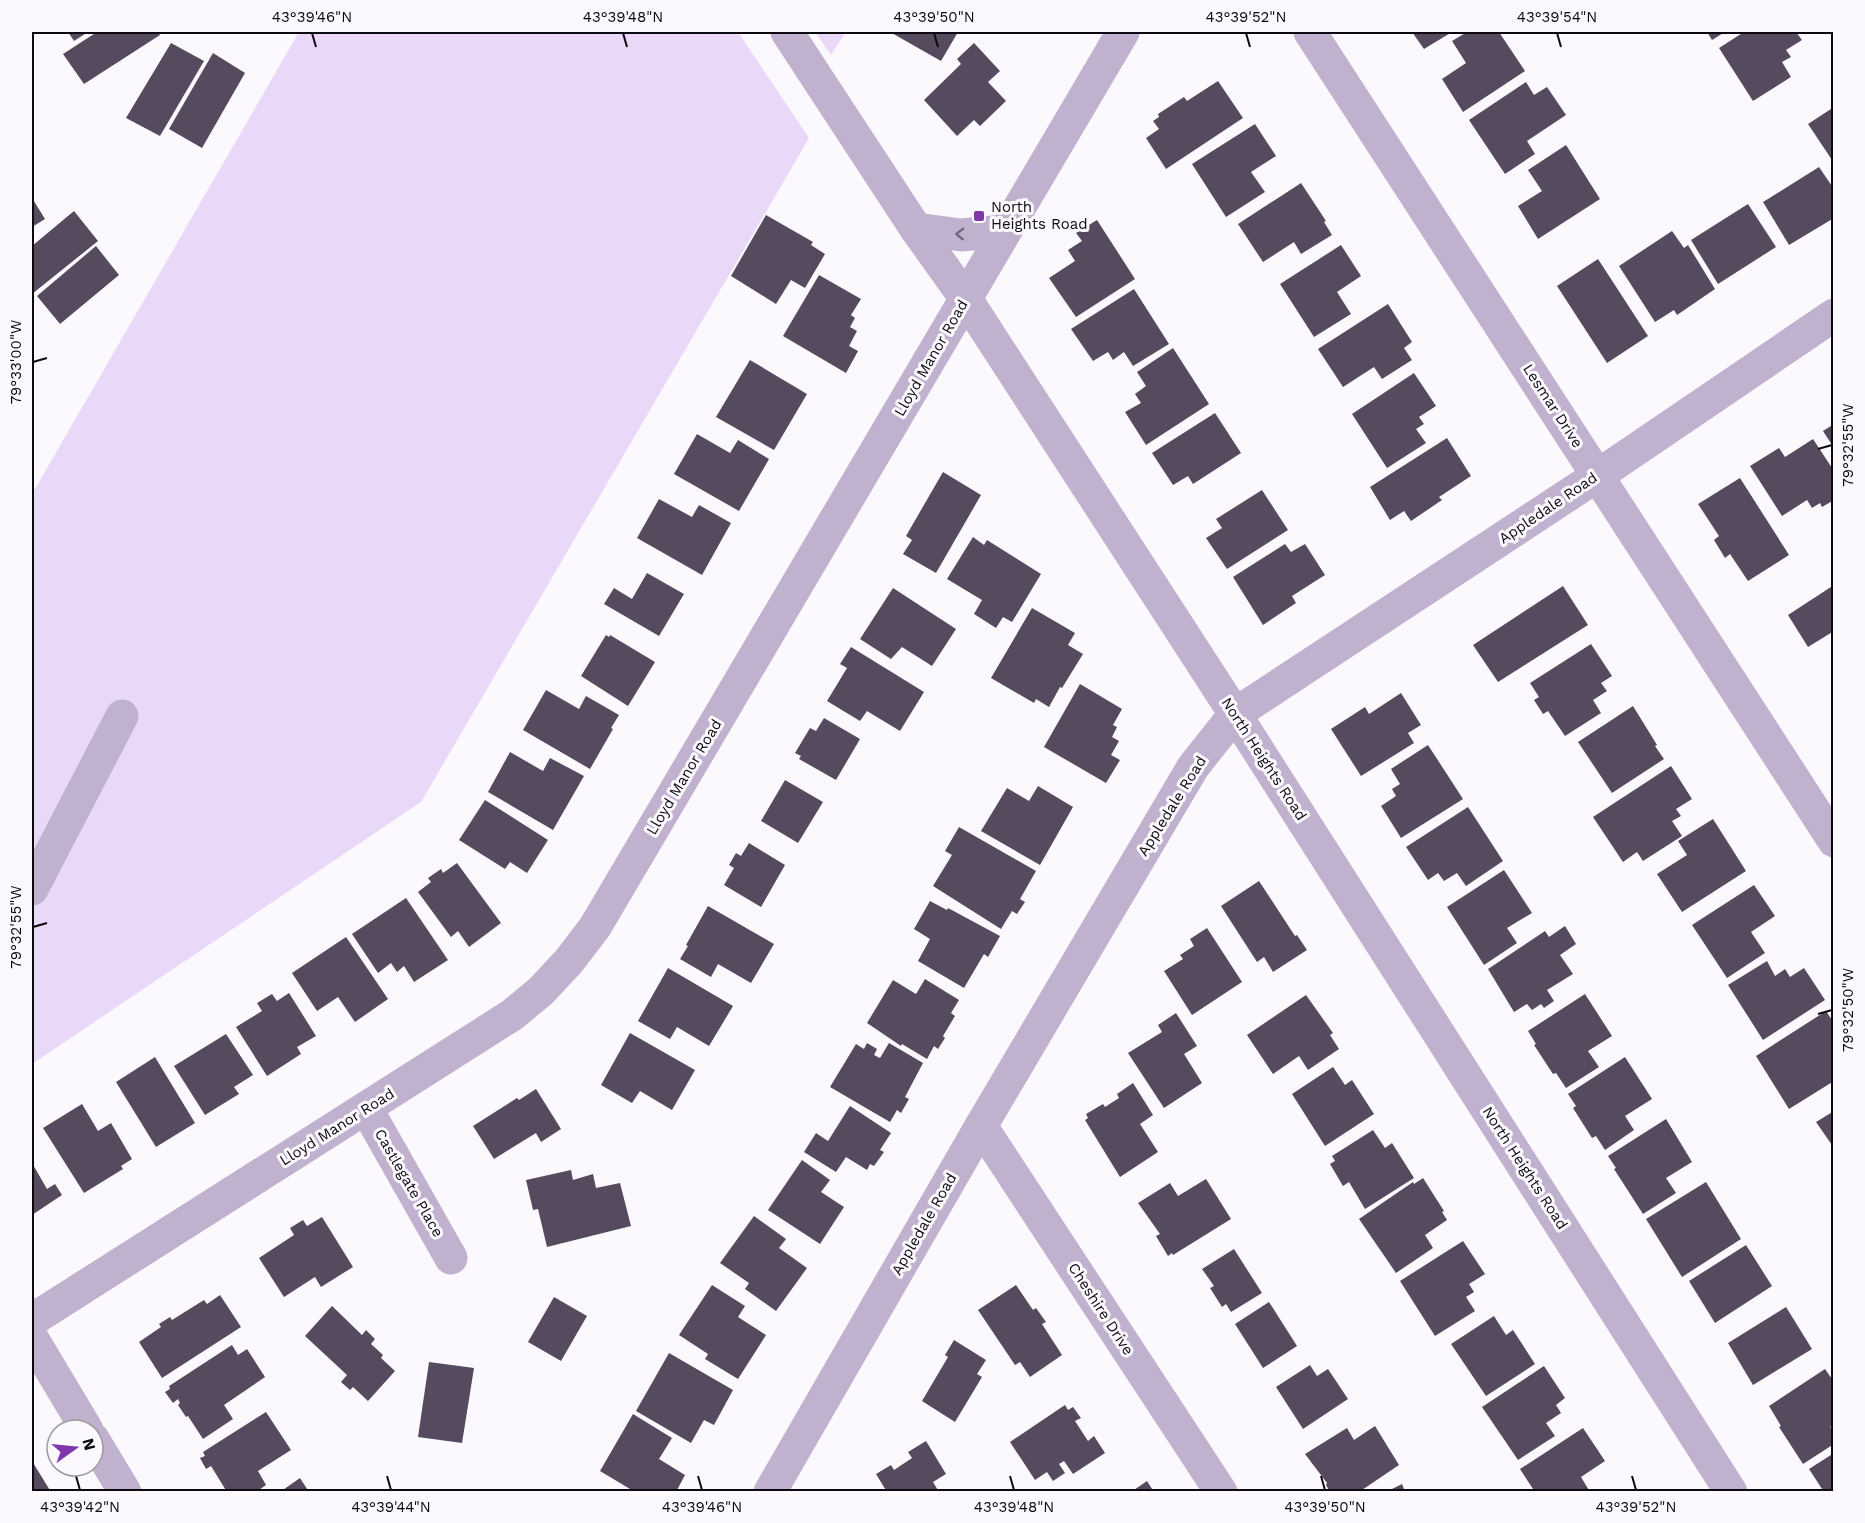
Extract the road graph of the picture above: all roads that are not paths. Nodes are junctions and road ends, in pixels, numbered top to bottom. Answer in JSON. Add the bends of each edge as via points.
{"nodes":[{"id":1,"x":788,"y":32,"type":"edge"},
{"id":2,"x":1123,"y":32,"type":"edge"},
{"id":3,"x":1310,"y":32,"type":"edge"},
{"id":4,"x":916,"y":229,"type":"junction"},
{"id":5,"x":1004,"y":231,"type":"junction"},
{"id":6,"x":966,"y":299,"type":"junction"},
{"id":7,"x":1833,"y":315,"type":"edge"},
{"id":8,"x":1597,"y":476,"type":"junction"},
{"id":9,"x":1235,"y":714,"type":"junction"},
{"id":10,"x":122,"y":716,"type":"dead end"},
{"id":11,"x":1833,"y":841,"type":"edge"},
{"id":12,"x":32,"y":889,"type":"edge"},
{"id":13,"x":366,"y":1108,"type":"junction"},
{"id":14,"x":981,"y":1126,"type":"junction"},
{"id":15,"x":451,"y":1258,"type":"dead end"},
{"id":16,"x":32,"y":1320,"type":"edge"},
{"id":17,"x":32,"y":1338,"type":"edge"},
{"id":18,"x":80,"y":1418,"type":"edge"},
{"id":19,"x":105,"y":1458,"type":"edge"},
{"id":20,"x":125,"y":1491,"type":"edge"},
{"id":21,"x":770,"y":1491,"type":"edge"},
{"id":22,"x":1221,"y":1491,"type":"edge"},
{"id":23,"x":1731,"y":1491,"type":"edge"}],
"edges":[{"from":1,"to":4,"type":"street","name":"North Heights Road"},
{"from":2,"to":5,"type":"street","name":"Lloyd Manor Road"},
{"from":3,"to":8,"type":"street","name":"Lesmar Drive"},
{"from":5,"to":4,"type":"street","one_way":true,"via":[[961,235]]},
{"from":4,"to":6,"type":"street","name":"North Heights Road"},
{"from":5,"to":6,"type":"street","name":"Lloyd Manor Road"},
{"from":6,"to":9,"type":"street","name":"North Heights Road"},
{"from":6,"to":13,"type":"street","name":"Lloyd Manor Road","via":[[595,927],[534,997]]},
{"from":7,"to":8,"type":"street","name":"Appledale Road"},
{"from":8,"to":9,"type":"street","name":"Appledale Road"},
{"from":8,"to":11,"type":"street","name":"Lesmar Drive"},
{"from":9,"to":14,"type":"street","name":"Appledale Road","via":[[1193,767]]},
{"from":9,"to":23,"type":"street","name":"North Heights Road"},
{"from":10,"to":12,"type":"street"},
{"from":13,"to":15,"type":"street","name":"Castlegate Place"},
{"from":13,"to":16,"type":"street","name":"Lloyd Manor Road"},
{"from":14,"to":21,"type":"street","name":"Appledale Road"},
{"from":14,"to":22,"type":"street","name":"Cheshire Drive"},
{"from":17,"to":18,"type":"street"},
{"from":19,"to":20,"type":"street"}]}
